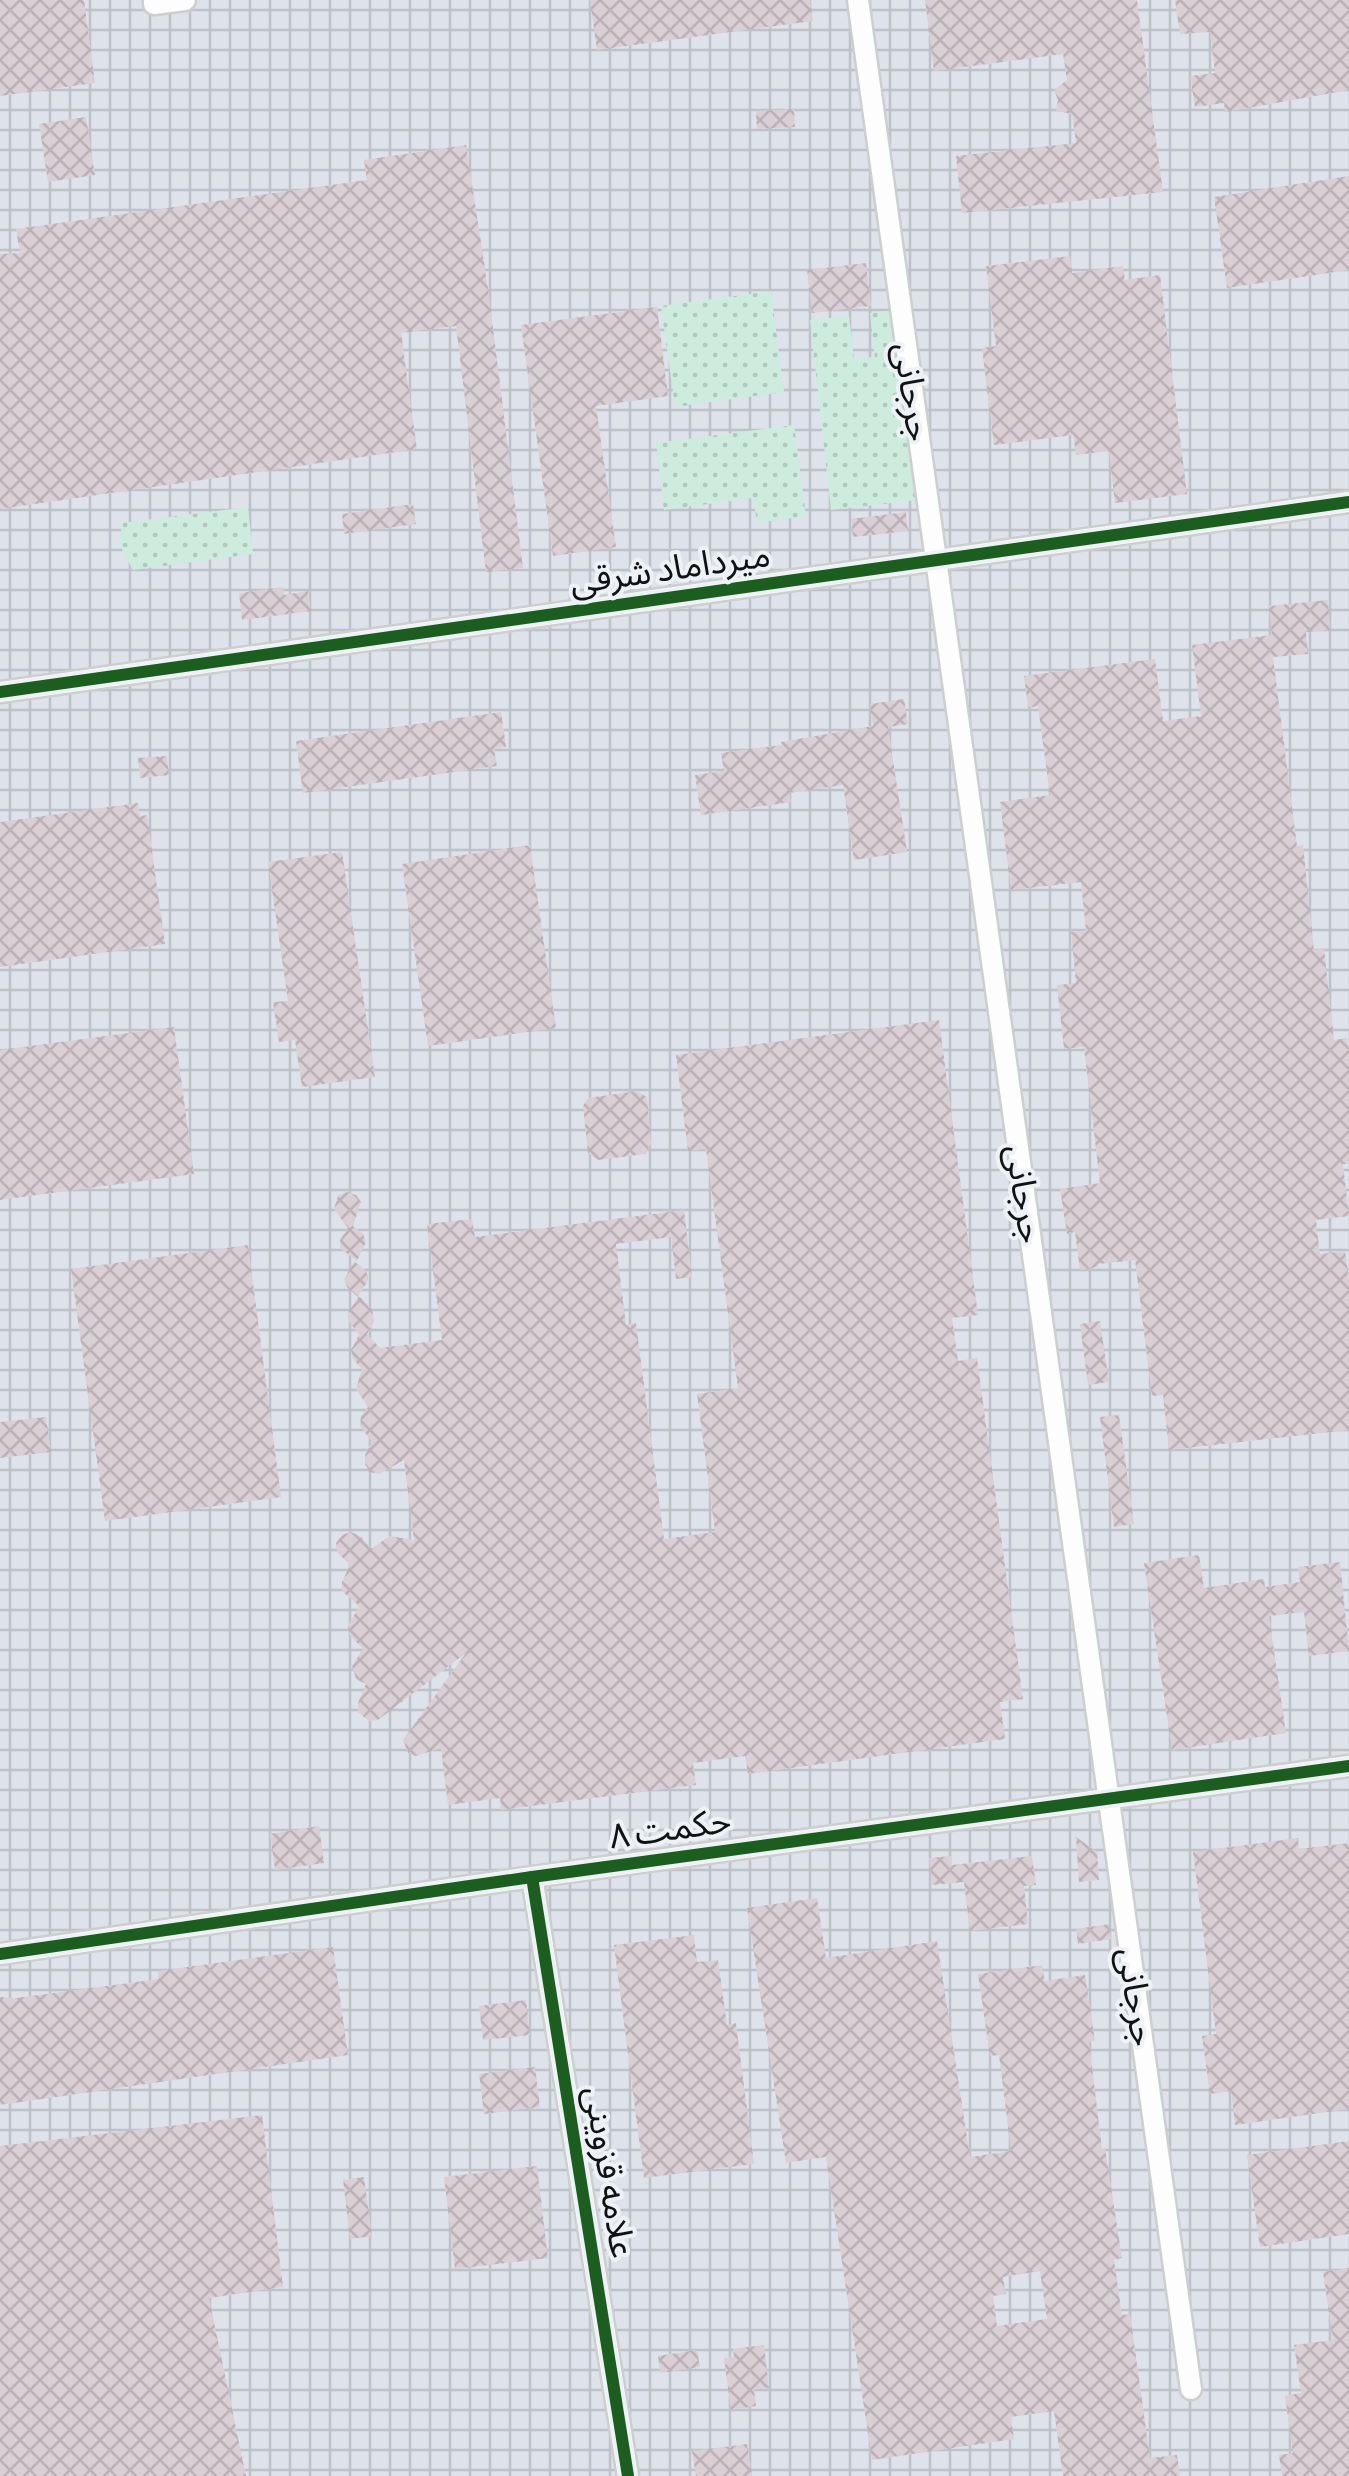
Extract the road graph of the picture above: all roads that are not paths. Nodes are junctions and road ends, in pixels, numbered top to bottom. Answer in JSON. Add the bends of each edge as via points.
{"nodes":[{"id":1,"x":154,"y":0,"type":"edge"},
{"id":2,"x":185,"y":0,"type":"edge"},
{"id":3,"x":858,"y":0,"type":"edge"},
{"id":4,"x":1349,"y":502,"type":"edge"},
{"id":5,"x":936,"y":561,"type":"junction"},
{"id":6,"x":0,"y":692,"type":"edge"},
{"id":7,"x":1349,"y":1766,"type":"edge"},
{"id":8,"x":1110,"y":1799,"type":"junction"},
{"id":9,"x":532,"y":1878,"type":"junction"},
{"id":10,"x":0,"y":1954,"type":"edge"},
{"id":11,"x":1191,"y":2389,"type":"dead end"},
{"id":12,"x":628,"y":2476,"type":"edge"}],
"edges":[{"from":1,"to":2,"type":"street"},
{"from":3,"to":5,"type":"street","name":"جرجانی"},
{"from":4,"to":5,"type":"street","name":"میرداماد شرقی"},
{"from":5,"to":6,"type":"street","name":"میرداماد شرقی"},
{"from":5,"to":8,"type":"street","name":"جرجانی"},
{"from":7,"to":8,"type":"street","name":"حکمت ۸"},
{"from":8,"to":9,"type":"street","name":"حکمت ۸"},
{"from":8,"to":11,"type":"street","name":"جرجانی"},
{"from":9,"to":10,"type":"street","name":"حکمت ۸"},
{"from":9,"to":12,"type":"street","name":"علامه قزوینی"}]}
